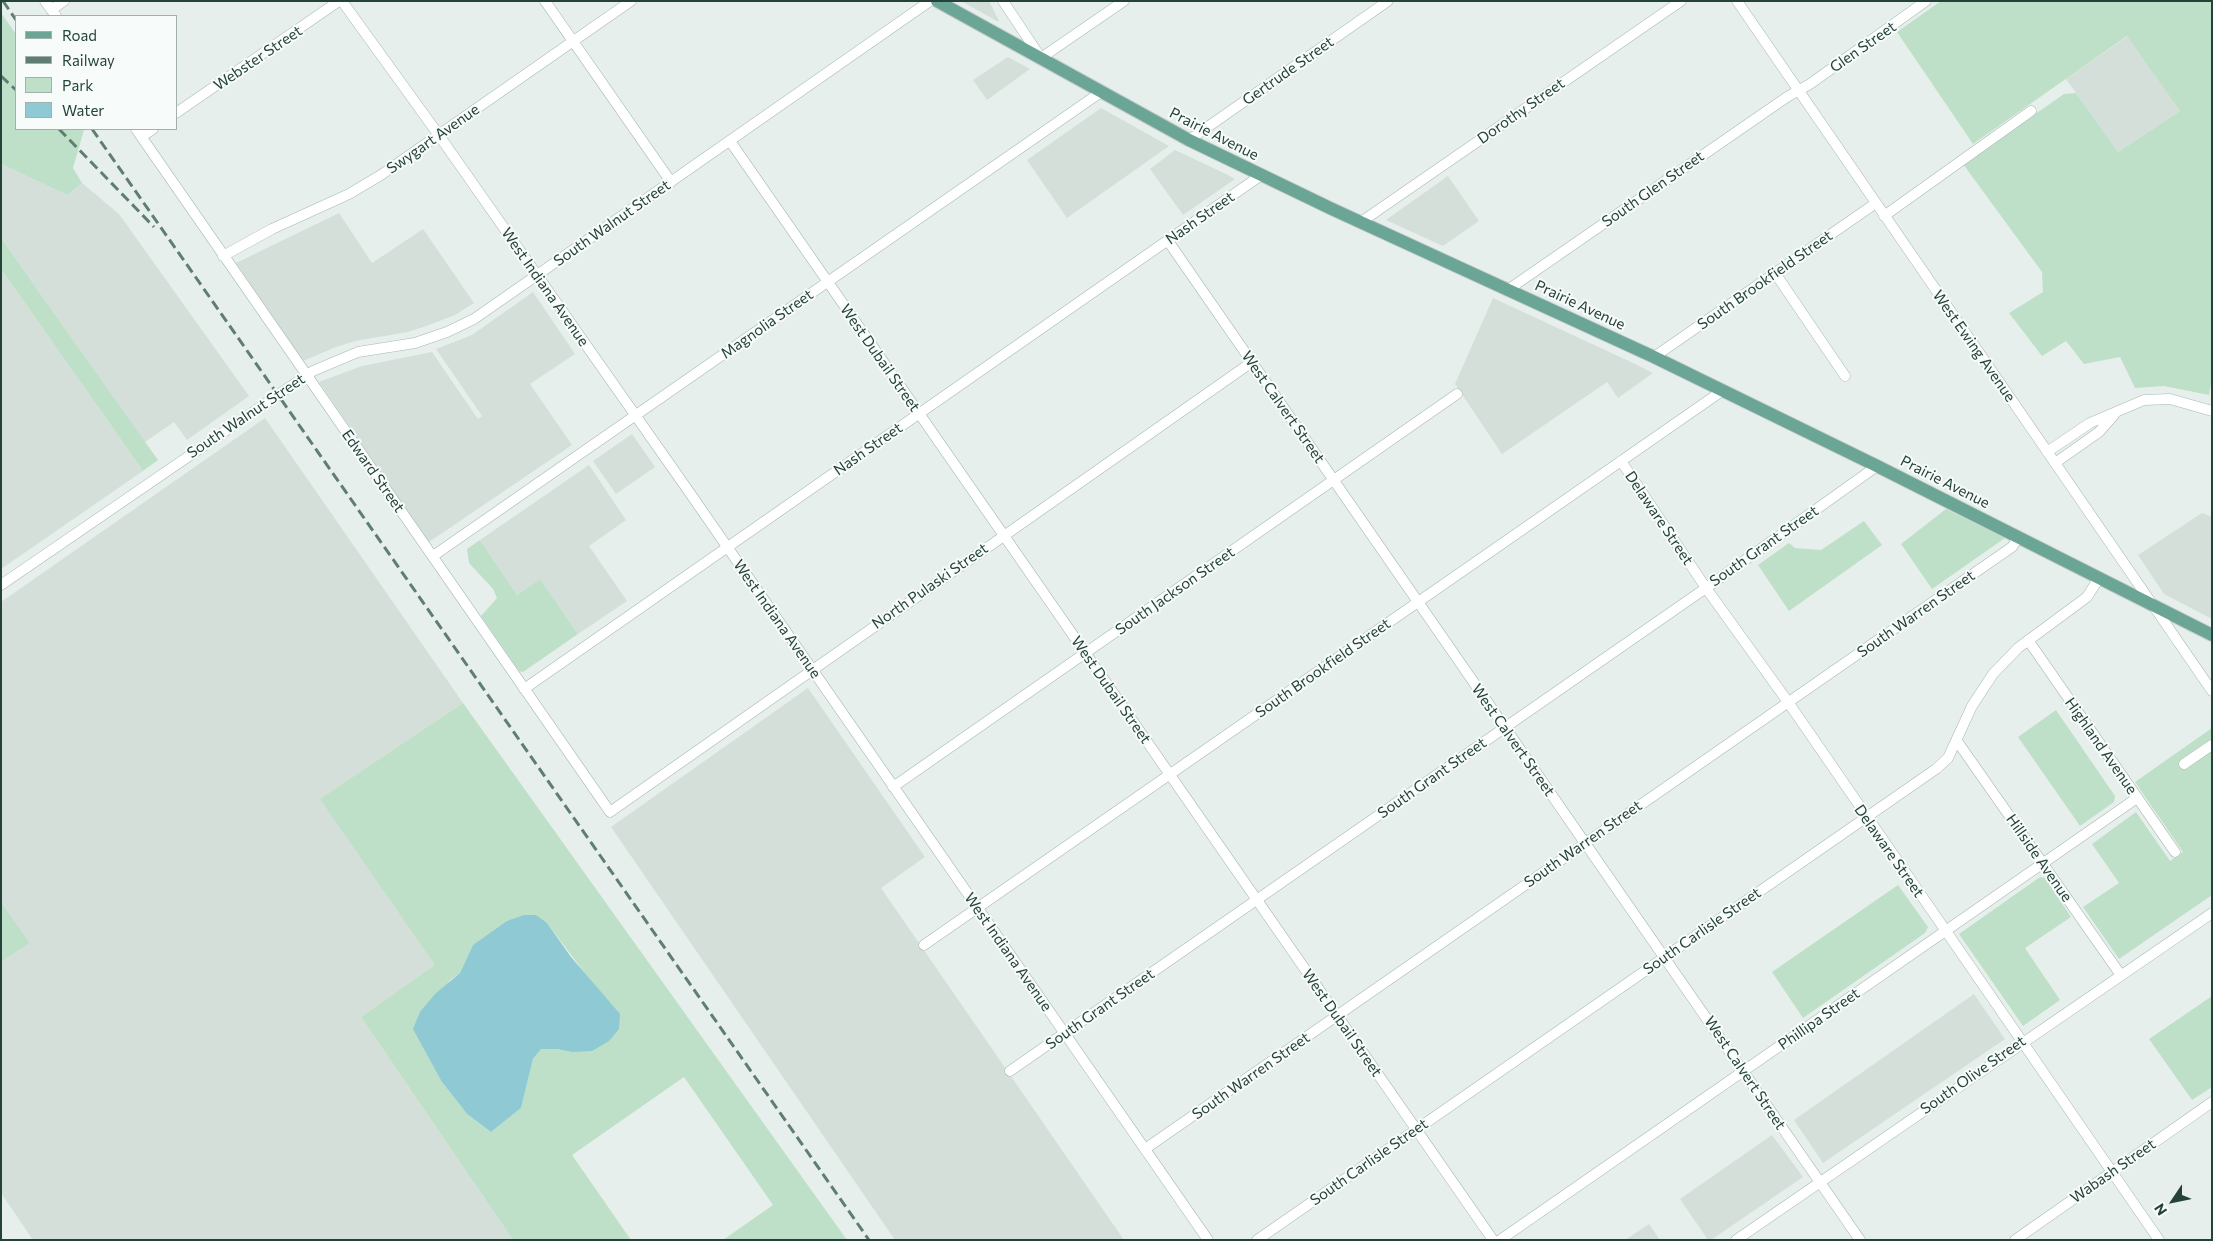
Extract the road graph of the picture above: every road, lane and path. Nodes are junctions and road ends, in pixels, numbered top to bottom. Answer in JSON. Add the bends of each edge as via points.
{"nodes":[{"id":1,"x":64,"y":1,"type":"edge"},
{"id":2,"x":340,"y":1,"type":"edge"},
{"id":3,"x":545,"y":1,"type":"edge"},
{"id":4,"x":631,"y":1,"type":"edge"},
{"id":5,"x":930,"y":1,"type":"edge"},
{"id":6,"x":937,"y":1,"type":"edge"},
{"id":7,"x":1002,"y":1,"type":"edge"},
{"id":8,"x":1124,"y":1,"type":"edge"},
{"id":9,"x":1388,"y":1,"type":"edge"},
{"id":10,"x":1681,"y":1,"type":"edge"},
{"id":11,"x":1737,"y":1,"type":"edge"},
{"id":12,"x":1926,"y":1,"type":"edge"},
{"id":13,"x":1372,"y":6,"type":"edge"},
{"id":14,"x":51,"y":9,"type":"edge"},
{"id":15,"x":573,"y":41,"type":"junction"},
{"id":16,"x":1041,"y":58,"type":"junction"},
{"id":17,"x":1798,"y":90,"type":"junction"},
{"id":18,"x":1102,"y":92,"type":"junction"},
{"id":19,"x":2031,"y":111,"type":"dead end"},
{"id":20,"x":178,"y":112,"type":"edge"},
{"id":21,"x":139,"y":132,"type":"edge"},
{"id":22,"x":438,"y":134,"type":"junction"},
{"id":23,"x":1189,"y":140,"type":"junction"},
{"id":24,"x":730,"y":141,"type":"junction"},
{"id":25,"x":1260,"y":176,"type":"junction"},
{"id":26,"x":671,"y":182,"type":"junction"},
{"id":27,"x":1876,"y":203,"type":"junction"},
{"id":28,"x":1884,"y":216,"type":"junction"},
{"id":29,"x":1361,"y":222,"type":"junction"},
{"id":30,"x":1168,"y":240,"type":"junction"},
{"id":31,"x":223,"y":256,"type":"junction"},
{"id":32,"x":1775,"y":273,"type":"junction"},
{"id":33,"x":537,"y":275,"type":"junction"},
{"id":34,"x":828,"y":282,"type":"junction"},
{"id":35,"x":1509,"y":289,"type":"junction"},
{"id":36,"x":1654,"y":357,"type":"junction"},
{"id":37,"x":1252,"y":362,"type":"junction"},
{"id":38,"x":306,"y":376,"type":"junction"},
{"id":39,"x":1845,"y":376,"type":"dead end"},
{"id":40,"x":1722,"y":391,"type":"junction"},
{"id":41,"x":1457,"y":394,"type":"dead end"},
{"id":42,"x":2212,"y":411,"type":"edge"},
{"id":43,"x":919,"y":414,"type":"junction"},
{"id":44,"x":2115,"y":414,"type":"junction"},
{"id":45,"x":636,"y":416,"type":"junction"},
{"id":46,"x":2047,"y":452,"type":"junction"},
{"id":47,"x":1620,"y":462,"type":"junction"},
{"id":48,"x":2055,"y":462,"type":"junction"},
{"id":49,"x":1877,"y":466,"type":"junction"},
{"id":50,"x":1334,"y":480,"type":"junction"},
{"id":51,"x":1003,"y":535,"type":"junction"},
{"id":52,"x":2019,"y":537,"type":"junction"},
{"id":53,"x":727,"y":547,"type":"junction"},
{"id":54,"x":432,"y":556,"type":"junction"},
{"id":55,"x":2099,"y":578,"type":"junction"},
{"id":56,"x":1,"y":585,"type":"edge"},
{"id":57,"x":1706,"y":588,"type":"junction"},
{"id":58,"x":1419,"y":602,"type":"junction"},
{"id":59,"x":2153,"y":606,"type":"junction"},
{"id":60,"x":2212,"y":635,"type":"edge"},
{"id":61,"x":2028,"y":640,"type":"junction"},
{"id":62,"x":1085,"y":653,"type":"junction"},
{"id":63,"x":812,"y":669,"type":"junction"},
{"id":64,"x":524,"y":689,"type":"junction"},
{"id":65,"x":2212,"y":691,"type":"edge"},
{"id":66,"x":1788,"y":702,"type":"junction"},
{"id":67,"x":1504,"y":728,"type":"junction"},
{"id":68,"x":1957,"y":741,"type":"junction"},
{"id":69,"x":2212,"y":744,"type":"edge"},
{"id":70,"x":2184,"y":764,"type":"dead end"},
{"id":71,"x":1170,"y":775,"type":"junction"},
{"id":72,"x":893,"y":787,"type":"junction"},
{"id":73,"x":2137,"y":798,"type":"junction"},
{"id":74,"x":610,"y":812,"type":"joint"},
{"id":75,"x":1866,"y":818,"type":"junction"},
{"id":76,"x":1585,"y":843,"type":"junction"},
{"id":77,"x":2175,"y":852,"type":"dead end"},
{"id":78,"x":2043,"y":864,"type":"junction"},
{"id":79,"x":1256,"y":900,"type":"junction"},
{"id":80,"x":977,"y":909,"type":"junction"},
{"id":81,"x":2212,"y":913,"type":"edge"},
{"id":82,"x":1946,"y":931,"type":"junction"},
{"id":83,"x":924,"y":945,"type":"dead end"},
{"id":84,"x":1664,"y":957,"type":"junction"},
{"id":85,"x":2120,"y":974,"type":"junction"},
{"id":86,"x":1338,"y":1016,"type":"junction"},
{"id":87,"x":1065,"y":1033,"type":"junction"},
{"id":88,"x":2022,"y":1042,"type":"junction"},
{"id":89,"x":1010,"y":1070,"type":"dead end"},
{"id":90,"x":1743,"y":1071,"type":"junction"},
{"id":91,"x":2212,"y":1102,"type":"edge"},
{"id":92,"x":1416,"y":1130,"type":"junction"},
{"id":93,"x":1145,"y":1149,"type":"junction"},
{"id":94,"x":2112,"y":1172,"type":"junction"},
{"id":95,"x":1820,"y":1182,"type":"junction"},
{"id":96,"x":1208,"y":1240,"type":"edge"},
{"id":97,"x":1257,"y":1240,"type":"edge"},
{"id":98,"x":1493,"y":1240,"type":"edge"},
{"id":99,"x":1500,"y":1240,"type":"edge"},
{"id":100,"x":1736,"y":1240,"type":"edge"},
{"id":101,"x":1860,"y":1240,"type":"edge"},
{"id":102,"x":2015,"y":1240,"type":"edge"},
{"id":103,"x":2159,"y":1240,"type":"edge"}],
"edges":[{"from":1,"to":14,"type":"street"},
{"from":2,"to":20,"type":"street","name":"Webster Street"},
{"from":2,"to":22,"type":"street","name":"West Indiana Avenue"},
{"from":3,"to":15,"type":"street"},
{"from":4,"to":15,"type":"street","name":"Swygart Avenue"},
{"from":5,"to":24,"type":"street","name":"South Walnut Street"},
{"from":6,"to":16,"type":"main road","name":"Prairie Avenue"},
{"from":7,"to":16,"type":"street"},
{"from":8,"to":16,"type":"street"},
{"from":9,"to":13,"type":"street","name":"Gertrude Street"},
{"from":10,"to":29,"type":"street","name":"Dorothy Street"},
{"from":11,"to":17,"type":"street","name":"West Ewing Avenue"},
{"from":12,"to":17,"type":"street","name":"Glen Street"},
{"from":13,"to":23,"type":"street","name":"Gertrude Street"},
{"from":15,"to":22,"type":"street","name":"Swygart Avenue"},
{"from":15,"to":26,"type":"street"},
{"from":16,"to":18,"type":"main road","name":"Prairie Avenue"},
{"from":17,"to":27,"type":"street","name":"West Ewing Avenue"},
{"from":17,"to":35,"type":"street","name":"South Glen Street"},
{"from":18,"to":23,"type":"main road","name":"Prairie Avenue"},
{"from":18,"to":34,"type":"street","name":"Magnolia Street"},
{"from":19,"to":28,"type":"street"},
{"from":21,"to":31,"type":"street","name":"Edward Street"},
{"from":22,"to":31,"type":"street","name":"Swygart Avenue","via":[[362,187]]},
{"from":22,"to":33,"type":"street","name":"West Indiana Avenue"},
{"from":23,"to":25,"type":"main road","name":"Prairie Avenue"},
{"from":24,"to":26,"type":"street","name":"South Walnut Street"},
{"from":24,"to":34,"type":"street","name":"West Dubail Street"},
{"from":25,"to":29,"type":"main road","name":"Prairie Avenue"},
{"from":25,"to":30,"type":"street","name":"Nash Street"},
{"from":26,"to":33,"type":"street","name":"South Walnut Street"},
{"from":27,"to":28,"type":"street","name":"West Ewing Avenue"},
{"from":27,"to":32,"type":"street","name":"South Brookfield Street"},
{"from":28,"to":46,"type":"street","name":"West Ewing Avenue"},
{"from":29,"to":35,"type":"main road","name":"Prairie Avenue"},
{"from":30,"to":37,"type":"street","name":"West Calvert Street"},
{"from":30,"to":43,"type":"street","name":"Nash Street"},
{"from":31,"to":38,"type":"street","name":"Edward Street"},
{"from":32,"to":36,"type":"street","name":"South Brookfield Street"},
{"from":32,"to":39,"type":"street"},
{"from":33,"to":38,"type":"street","name":"South Walnut Street","via":[[474,319],[447,332],[415,343],[345,356]]},
{"from":33,"to":45,"type":"street","name":"West Indiana Avenue"},
{"from":34,"to":43,"type":"street","name":"West Dubail Street"},
{"from":34,"to":45,"type":"street","name":"Magnolia Street"},
{"from":35,"to":36,"type":"main road","name":"Prairie Avenue"},
{"from":36,"to":40,"type":"main road","name":"Prairie Avenue"},
{"from":37,"to":50,"type":"street","name":"West Calvert Street"},
{"from":37,"to":51,"type":"street","name":"North Pulaski Street"},
{"from":38,"to":54,"type":"street","name":"Edward Street"},
{"from":38,"to":56,"type":"street","name":"South Walnut Street"},
{"from":40,"to":47,"type":"street","name":"South Brookfield Street"},
{"from":40,"to":49,"type":"main road","name":"Prairie Avenue"},
{"from":41,"to":50,"type":"street","name":"South Jackson Street"},
{"from":42,"to":44,"type":"street","via":[[2160,399],[2144,400]]},
{"from":43,"to":51,"type":"street","name":"West Dubail Street"},
{"from":43,"to":53,"type":"street","name":"Nash Street"},
{"from":44,"to":46,"type":"street","via":[[2090,424]]},
{"from":44,"to":48,"type":"street","via":[[2100,432]]},
{"from":45,"to":53,"type":"street","name":"West Indiana Avenue"},
{"from":45,"to":54,"type":"street","name":"Magnolia Street"},
{"from":46,"to":48,"type":"street","name":"West Ewing Avenue"},
{"from":47,"to":57,"type":"street","name":"Delaware Street"},
{"from":47,"to":58,"type":"street","name":"South Brookfield Street"},
{"from":48,"to":59,"type":"street","name":"West Ewing Avenue"},
{"from":49,"to":52,"type":"main road","name":"Prairie Avenue"},
{"from":49,"to":57,"type":"street","name":"South Grant Street"},
{"from":50,"to":58,"type":"street","name":"West Calvert Street"},
{"from":50,"to":62,"type":"street","name":"South Jackson Street"},
{"from":51,"to":62,"type":"street","name":"West Dubail Street"},
{"from":51,"to":63,"type":"street","name":"North Pulaski Street"},
{"from":52,"to":55,"type":"main road","name":"Prairie Avenue"},
{"from":52,"to":66,"type":"street","name":"South Warren Street","via":[[2012,547]]},
{"from":53,"to":63,"type":"street","name":"West Indiana Avenue"},
{"from":53,"to":64,"type":"street","name":"Nash Street"},
{"from":54,"to":64,"type":"street","name":"Edward Street"},
{"from":55,"to":59,"type":"main road","name":"Prairie Avenue"},
{"from":55,"to":61,"type":"street","name":"South Carlisle Street","via":[[2087,597]]},
{"from":57,"to":66,"type":"street","name":"Delaware Street"},
{"from":57,"to":67,"type":"street","name":"South Grant Street"},
{"from":58,"to":67,"type":"street","name":"West Calvert Street"},
{"from":58,"to":71,"type":"street","name":"South Brookfield Street"},
{"from":59,"to":60,"type":"main road","name":"Prairie Avenue"},
{"from":59,"to":65,"type":"street","name":"West Ewing Avenue"},
{"from":61,"to":68,"type":"street","name":"South Carlisle Street","via":[[1984,685]]},
{"from":61,"to":73,"type":"street","name":"Highland Avenue"},
{"from":62,"to":71,"type":"street","name":"West Dubail Street"},
{"from":62,"to":72,"type":"street","name":"South Jackson Street"},
{"from":63,"to":72,"type":"street","name":"West Indiana Avenue"},
{"from":63,"to":74,"type":"street","name":"North Pulaski Street"},
{"from":64,"to":74,"type":"street","name":"Edward Street"},
{"from":66,"to":75,"type":"street","name":"Delaware Street"},
{"from":66,"to":76,"type":"street","name":"South Warren Street"},
{"from":67,"to":76,"type":"street","name":"West Calvert Street"},
{"from":67,"to":79,"type":"street","name":"South Grant Street"},
{"from":68,"to":75,"type":"street","name":"South Carlisle Street","via":[[1948,758],[1936,769]]},
{"from":68,"to":78,"type":"street","name":"Hillside Avenue"},
{"from":69,"to":70,"type":"street"},
{"from":71,"to":79,"type":"street","name":"West Dubail Street"},
{"from":71,"to":80,"type":"street","name":"South Brookfield Street"},
{"from":72,"to":80,"type":"street","name":"West Indiana Avenue"},
{"from":73,"to":77,"type":"street","name":"Highland Avenue"},
{"from":73,"to":78,"type":"street","name":"Phillipa Street"},
{"from":75,"to":82,"type":"street","name":"Delaware Street"},
{"from":75,"to":84,"type":"street","name":"South Carlisle Street"},
{"from":76,"to":84,"type":"street","name":"West Calvert Street"},
{"from":76,"to":86,"type":"street","name":"South Warren Street"},
{"from":78,"to":82,"type":"street","name":"Phillipa Street"},
{"from":78,"to":85,"type":"street","name":"Hillside Avenue"},
{"from":79,"to":86,"type":"street","name":"West Dubail Street"},
{"from":79,"to":87,"type":"street","name":"South Grant Street"},
{"from":80,"to":83,"type":"street","name":"South Brookfield Street"},
{"from":80,"to":87,"type":"street","name":"West Indiana Avenue"},
{"from":81,"to":85,"type":"street","name":"South Olive Street"},
{"from":82,"to":88,"type":"street","name":"Delaware Street"},
{"from":82,"to":90,"type":"street","name":"Phillipa Street"},
{"from":84,"to":90,"type":"street","name":"West Calvert Street"},
{"from":84,"to":92,"type":"street","name":"South Carlisle Street"},
{"from":85,"to":88,"type":"street","name":"South Olive Street"},
{"from":86,"to":92,"type":"street","name":"West Dubail Street"},
{"from":86,"to":93,"type":"street","name":"South Warren Street"},
{"from":87,"to":89,"type":"street","name":"South Grant Street"},
{"from":87,"to":93,"type":"street","name":"West Indiana Avenue"},
{"from":88,"to":94,"type":"street","name":"Delaware Street"},
{"from":88,"to":95,"type":"street","name":"South Olive Street"},
{"from":90,"to":95,"type":"street","name":"West Calvert Street"},
{"from":90,"to":99,"type":"street","name":"Phillipa Street"},
{"from":91,"to":94,"type":"street","name":"Wabash Street"},
{"from":92,"to":97,"type":"street","name":"South Carlisle Street"},
{"from":92,"to":98,"type":"street","name":"West Dubail Street"},
{"from":93,"to":96,"type":"street","name":"West Indiana Avenue"},
{"from":94,"to":102,"type":"street","name":"Wabash Street"},
{"from":94,"to":103,"type":"street","name":"Delaware Street"},
{"from":95,"to":100,"type":"street","name":"South Olive Street"},
{"from":95,"to":101,"type":"street","name":"West Calvert Street"}]}
